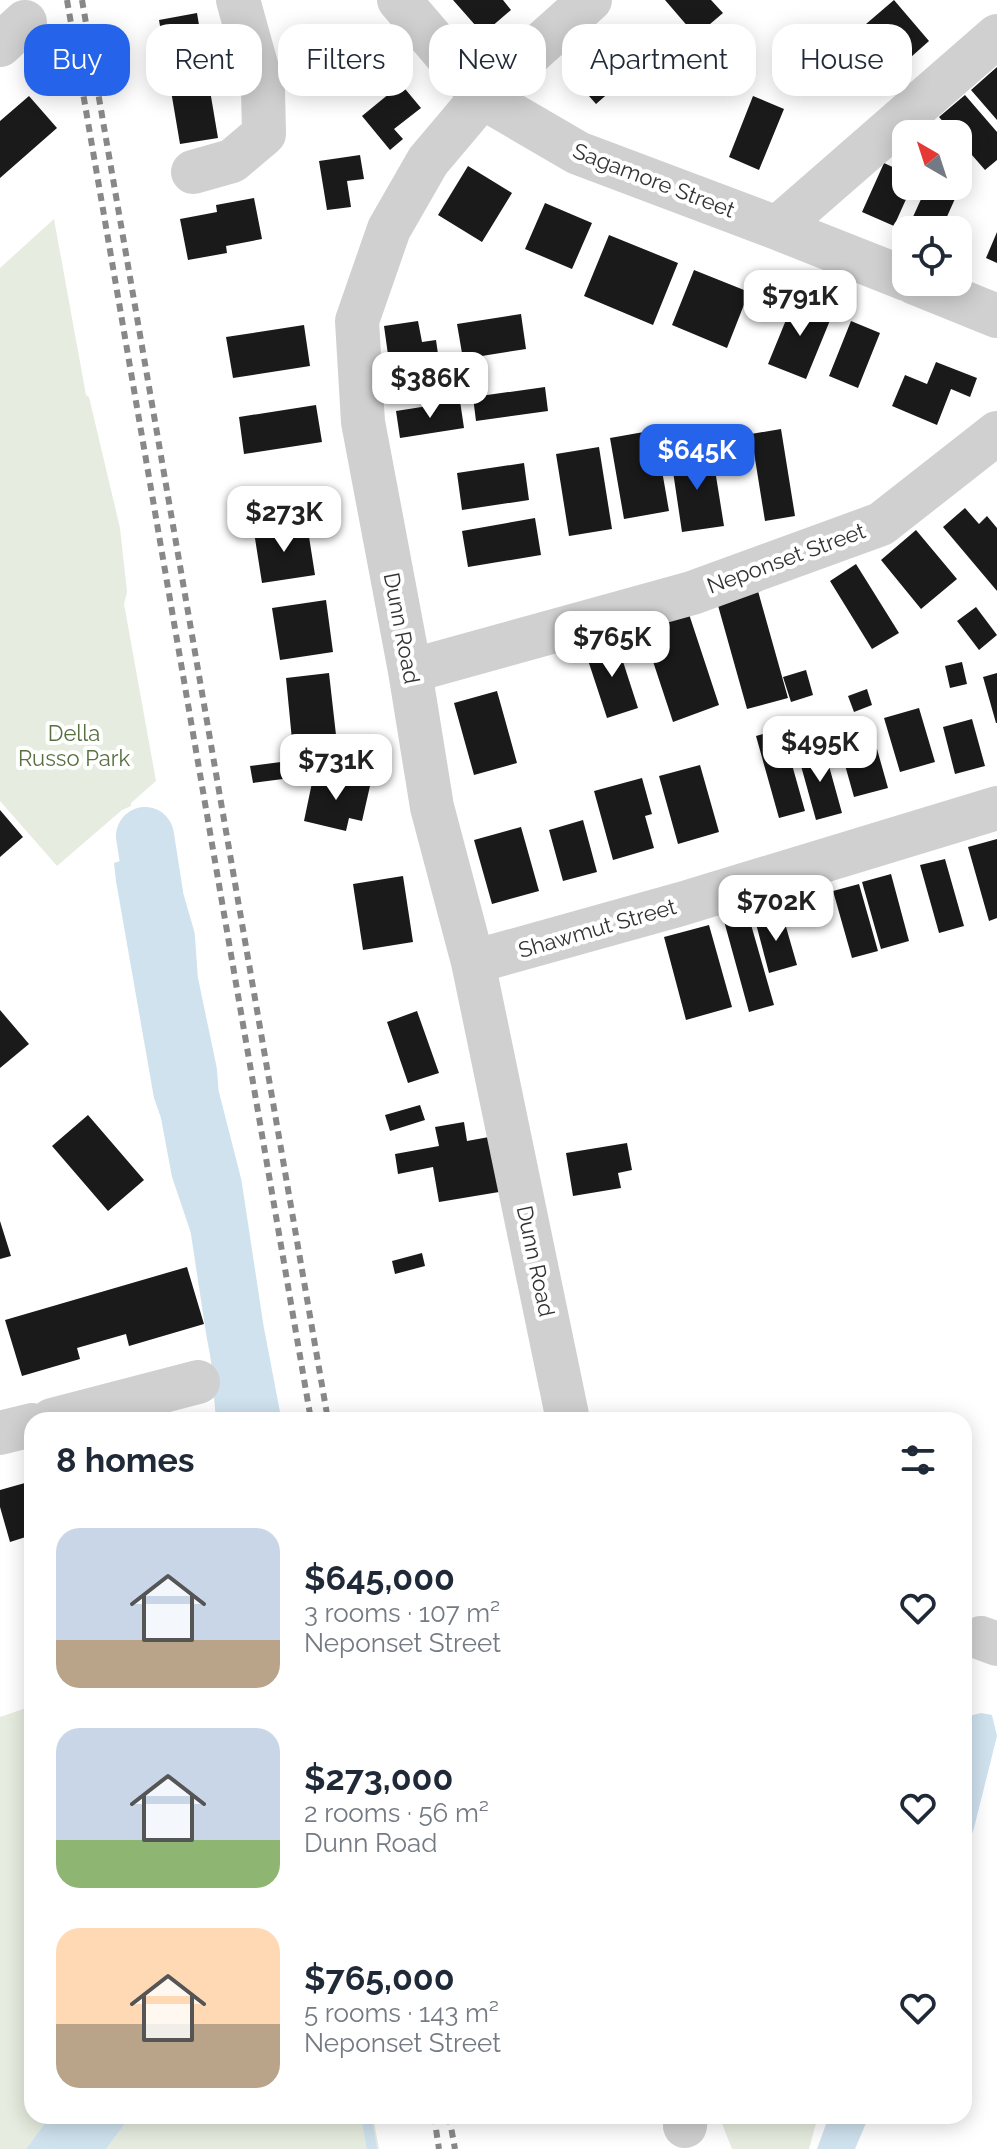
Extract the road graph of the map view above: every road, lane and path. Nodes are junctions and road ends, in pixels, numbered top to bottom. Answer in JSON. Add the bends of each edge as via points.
{"nodes":[{"id":1,"x":238,"y":0,"type":"edge"},
{"id":2,"x":399,"y":0,"type":"edge"},
{"id":3,"x":590,"y":0,"type":"edge"},
{"id":4,"x":997,"y":36,"type":"edge"},
{"id":5,"x":482,"y":97,"type":"junction"},
{"id":6,"x":193,"y":172,"type":"dead end"},
{"id":7,"x":777,"y":228,"type":"junction"},
{"id":8,"x":892,"y":273,"type":"edge"},
{"id":9,"x":948,"y":296,"type":"edge"},
{"id":10,"x":997,"y":316,"type":"edge"},
{"id":11,"x":997,"y":433,"type":"edge"},
{"id":12,"x":410,"y":671,"type":"junction"},
{"id":13,"x":997,"y":808,"type":"edge"},
{"id":14,"x":473,"y":962,"type":"junction"},
{"id":15,"x":198,"y":1382,"type":"dead end"},
{"id":16,"x":83,"y":1412,"type":"edge"},
{"id":17,"x":566,"y":1412,"type":"edge"},
{"id":18,"x":24,"y":1427,"type":"edge"},
{"id":19,"x":0,"y":1433,"type":"edge"}],
"edges":[{"from":1,"to":6,"type":"street","via":[[263,90],[264,134],[232,161]]},
{"from":2,"to":5,"type":"street","name":"Sagamore Street"},
{"from":3,"to":5,"type":"street","name":"Dunn Road"},
{"from":4,"to":7,"type":"street"},
{"from":5,"to":7,"type":"street","name":"Sagamore Street","via":[[578,153]]},
{"from":5,"to":12,"type":"street","name":"Dunn Road","via":[[428,161],[389,229],[357,321],[363,422]]},
{"from":7,"to":8,"type":"street","name":"Sagamore Street"},
{"from":9,"to":10,"type":"street"},
{"from":11,"to":12,"type":"street","name":"Neponset Street","via":[[881,524],[692,593]]},
{"from":12,"to":14,"type":"street","name":"Dunn Road","via":[[432,807]]},
{"from":13,"to":14,"type":"street","name":"Shawmut Street"},
{"from":14,"to":17,"type":"street","name":"Dunn Road"},
{"from":15,"to":16,"type":"street"},
{"from":18,"to":19,"type":"street"}]}
